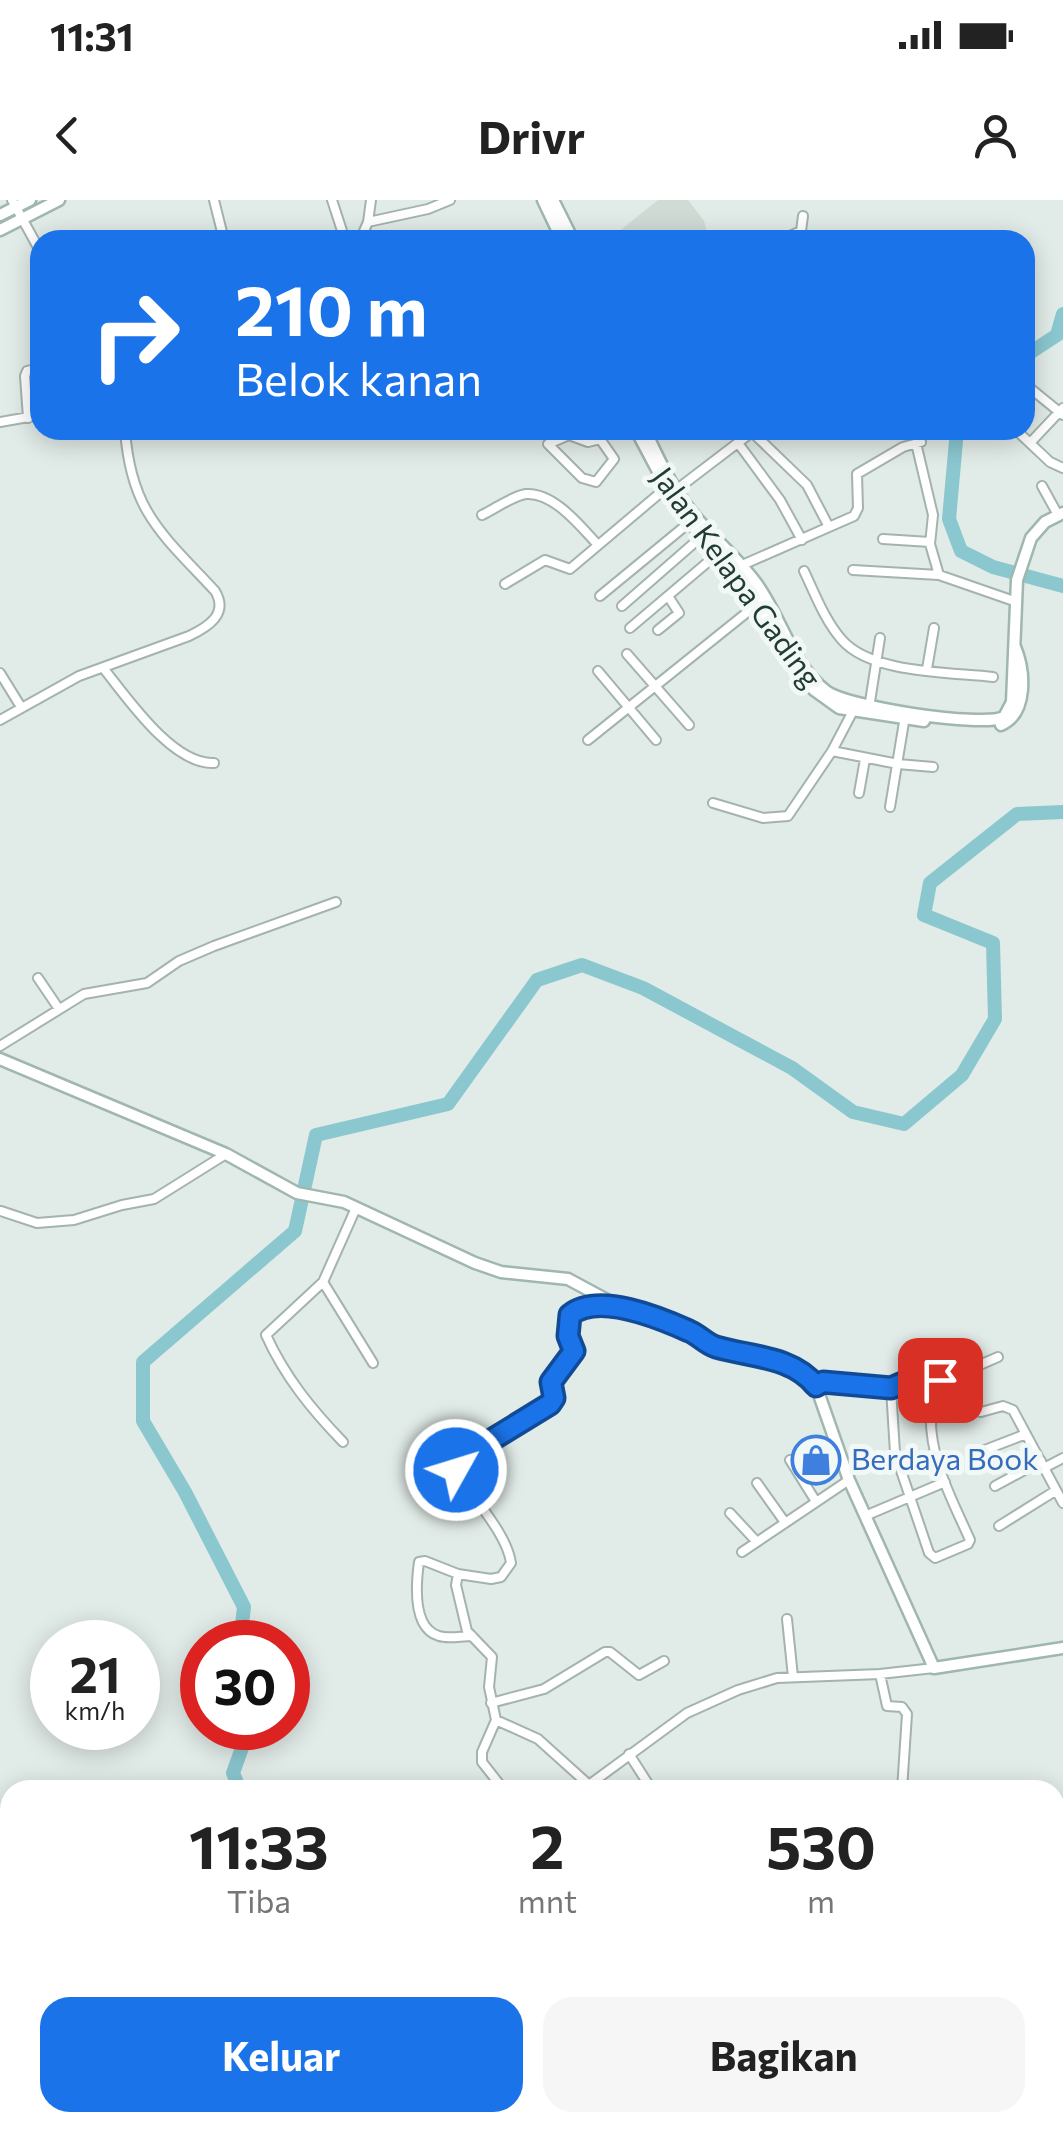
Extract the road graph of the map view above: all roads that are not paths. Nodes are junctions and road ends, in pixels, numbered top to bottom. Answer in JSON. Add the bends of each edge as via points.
{"nodes":[{"id":1,"x":30,"y":200,"type":"edge"},
{"id":2,"x":59,"y":200,"type":"edge"},
{"id":3,"x":214,"y":200,"type":"edge"},
{"id":4,"x":332,"y":200,"type":"edge"},
{"id":5,"x":371,"y":200,"type":"edge"},
{"id":6,"x":450,"y":200,"type":"edge"},
{"id":7,"x":544,"y":200,"type":"edge"},
{"id":8,"x":553,"y":200,"type":"edge"},
{"id":9,"x":14,"y":204,"type":"edge"},
{"id":10,"x":0,"y":215,"type":"edge"},
{"id":11,"x":803,"y":216,"type":"dead end"},
{"id":12,"x":23,"y":219,"type":"junction"},
{"id":13,"x":368,"y":222,"type":"junction"},
{"id":14,"x":0,"y":230,"type":"edge"},
{"id":15,"x":222,"y":230,"type":"edge"},
{"id":16,"x":342,"y":230,"type":"edge"},
{"id":17,"x":366,"y":230,"type":"edge"},
{"id":18,"x":558,"y":230,"type":"edge"},
{"id":19,"x":568,"y":230,"type":"edge"},
{"id":20,"x":801,"y":230,"type":"edge"},
{"id":21,"x":30,"y":232,"type":"edge"},
{"id":22,"x":30,"y":370,"type":"edge"},
{"id":23,"x":1035,"y":392,"type":"edge"},
{"id":24,"x":1062,"y":412,"type":"edge"},
{"id":25,"x":28,"y":418,"type":"joint"},
{"id":26,"x":0,"y":422,"type":"edge"},
{"id":27,"x":1035,"y":439,"type":"edge"},
{"id":28,"x":126,"y":440,"type":"edge"},
{"id":29,"x":555,"y":440,"type":"edge"},
{"id":30,"x":601,"y":440,"type":"edge"},
{"id":31,"x":642,"y":440,"type":"edge"},
{"id":32,"x":649,"y":440,"type":"edge"},
{"id":33,"x":742,"y":440,"type":"edge"},
{"id":34,"x":760,"y":440,"type":"edge"},
{"id":35,"x":1026,"y":440,"type":"edge"},
{"id":36,"x":1034,"y":440,"type":"edge"},
{"id":37,"x":738,"y":443,"type":"junction"},
{"id":38,"x":1030,"y":444,"type":"junction"},
{"id":39,"x":1063,"y":468,"type":"edge"},
{"id":40,"x":1042,"y":486,"type":"dead end"},
{"id":41,"x":671,"y":489,"type":"junction"},
{"id":42,"x":1061,"y":514,"type":"edge"},
{"id":43,"x":482,"y":515,"type":"dead end"},
{"id":44,"x":690,"y":522,"type":"junction"},
{"id":45,"x":830,"y":527,"type":"junction"},
{"id":46,"x":701,"y":537,"type":"junction"},
{"id":47,"x":882,"y":539,"type":"dead end"},
{"id":48,"x":802,"y":540,"type":"junction"},
{"id":49,"x":930,"y":542,"type":"junction"},
{"id":50,"x":598,"y":545,"type":"junction"},
{"id":51,"x":715,"y":556,"type":"junction"},
{"id":52,"x":737,"y":567,"type":"junction"},
{"id":53,"x":853,"y":570,"type":"dead end"},
{"id":54,"x":804,"y":571,"type":"dead end"},
{"id":55,"x":939,"y":575,"type":"junction"},
{"id":56,"x":504,"y":584,"type":"dead end"},
{"id":57,"x":600,"y":596,"type":"dead end"},
{"id":58,"x":668,"y":596,"type":"junction"},
{"id":59,"x":1014,"y":601,"type":"junction"},
{"id":60,"x":760,"y":602,"type":"junction"},
{"id":61,"x":622,"y":606,"type":"dead end"},
{"id":62,"x":630,"y":628,"type":"dead end"},
{"id":63,"x":934,"y":628,"type":"dead end"},
{"id":64,"x":658,"y":630,"type":"dead end"},
{"id":65,"x":880,"y":638,"type":"dead end"},
{"id":66,"x":627,"y":654,"type":"dead end"},
{"id":67,"x":876,"y":663,"type":"junction"},
{"id":68,"x":104,"y":668,"type":"junction"},
{"id":69,"x":927,"y":669,"type":"junction"},
{"id":70,"x":802,"y":670,"type":"junction"},
{"id":71,"x":598,"y":671,"type":"dead end"},
{"id":72,"x":0,"y":673,"type":"edge"},
{"id":73,"x":993,"y":677,"type":"dead end"},
{"id":74,"x":656,"y":686,"type":"junction"},
{"id":75,"x":21,"y":706,"type":"junction"},
{"id":76,"x":627,"y":707,"type":"junction"},
{"id":77,"x":869,"y":709,"type":"junction"},
{"id":78,"x":853,"y":710,"type":"junction"},
{"id":79,"x":905,"y":715,"type":"junction"},
{"id":80,"x":0,"y":720,"type":"edge"},
{"id":81,"x":689,"y":724,"type":"dead end"},
{"id":82,"x":588,"y":740,"type":"dead end"},
{"id":83,"x":656,"y":740,"type":"dead end"},
{"id":84,"x":832,"y":751,"type":"junction"},
{"id":85,"x":865,"y":759,"type":"junction"},
{"id":86,"x":214,"y":764,"type":"dead end"},
{"id":87,"x":898,"y":764,"type":"junction"},
{"id":88,"x":934,"y":767,"type":"dead end"},
{"id":89,"x":860,"y":793,"type":"dead end"},
{"id":90,"x":713,"y":804,"type":"dead end"},
{"id":91,"x":890,"y":807,"type":"dead end"},
{"id":92,"x":336,"y":902,"type":"dead end"},
{"id":93,"x":38,"y":978,"type":"dead end"},
{"id":94,"x":59,"y":1009,"type":"junction"},
{"id":95,"x":0,"y":1046,"type":"edge"},
{"id":96,"x":3,"y":1061,"type":"edge"},
{"id":97,"x":226,"y":1154,"type":"junction"},
{"id":98,"x":356,"y":1208,"type":"junction"},
{"id":99,"x":2,"y":1211,"type":"edge"},
{"id":100,"x":323,"y":1282,"type":"junction"},
{"id":101,"x":620,"y":1306,"type":"junction"},
{"id":102,"x":998,"y":1357,"type":"dead end"},
{"id":103,"x":373,"y":1362,"type":"dead end"},
{"id":104,"x":968,"y":1370,"type":"junction"},
{"id":105,"x":938,"y":1383,"type":"junction"},
{"id":106,"x":816,"y":1386,"type":"junction"},
{"id":107,"x":891,"y":1388,"type":"junction"},
{"id":108,"x":972,"y":1388,"type":"junction"},
{"id":109,"x":931,"y":1409,"type":"dead end"},
{"id":110,"x":1026,"y":1434,"type":"junction"},
{"id":111,"x":343,"y":1442,"type":"dead end"},
{"id":112,"x":982,"y":1451,"type":"dead end"},
{"id":113,"x":1063,"y":1458,"type":"edge"},
{"id":114,"x":790,"y":1460,"type":"dead end"},
{"id":115,"x":1043,"y":1464,"type":"junction"},
{"id":116,"x":849,"y":1480,"type":"junction"},
{"id":117,"x":944,"y":1482,"type":"junction"},
{"id":118,"x":757,"y":1483,"type":"dead end"},
{"id":119,"x":995,"y":1486,"type":"dead end"},
{"id":120,"x":1055,"y":1491,"type":"junction"},
{"id":121,"x":910,"y":1497,"type":"junction"},
{"id":122,"x":815,"y":1500,"type":"junction"},
{"id":123,"x":1063,"y":1503,"type":"edge"},
{"id":124,"x":730,"y":1513,"type":"dead end"},
{"id":125,"x":865,"y":1516,"type":"junction"},
{"id":126,"x":784,"y":1522,"type":"junction"},
{"id":127,"x":999,"y":1526,"type":"dead end"},
{"id":128,"x":756,"y":1541,"type":"junction"},
{"id":129,"x":742,"y":1552,"type":"dead end"},
{"id":130,"x":458,"y":1574,"type":"junction"},
{"id":131,"x":787,"y":1619,"type":"dead end"},
{"id":132,"x":472,"y":1636,"type":"junction"},
{"id":133,"x":1063,"y":1648,"type":"edge"},
{"id":134,"x":664,"y":1661,"type":"dead end"},
{"id":135,"x":934,"y":1668,"type":"junction"},
{"id":136,"x":880,"y":1674,"type":"junction"},
{"id":137,"x":793,"y":1677,"type":"junction"},
{"id":138,"x":491,"y":1702,"type":"junction"},
{"id":139,"x":496,"y":1720,"type":"junction"},
{"id":140,"x":629,"y":1754,"type":"junction"},
{"id":141,"x":496,"y":1780,"type":"edge"},
{"id":142,"x":578,"y":1780,"type":"edge"},
{"id":143,"x":594,"y":1780,"type":"edge"},
{"id":144,"x":646,"y":1780,"type":"edge"},
{"id":145,"x":903,"y":1780,"type":"edge"}],
"edges":[{"from":1,"to":9,"type":"street"},
{"from":2,"to":12,"type":"street"},
{"from":3,"to":15,"type":"street"},
{"from":4,"to":16,"type":"street"},
{"from":5,"to":13,"type":"street"},
{"from":6,"to":13,"type":"street"},
{"from":7,"to":18,"type":"street"},
{"from":8,"to":19,"type":"street"},
{"from":9,"to":10,"type":"street"},
{"from":9,"to":12,"type":"street"},
{"from":11,"to":20,"type":"street"},
{"from":12,"to":14,"type":"street"},
{"from":12,"to":21,"type":"street"},
{"from":13,"to":17,"type":"street"},
{"from":22,"to":25,"type":"street","via":[[24,376]]},
{"from":23,"to":24,"type":"street"},
{"from":24,"to":27,"type":"street"},
{"from":25,"to":26,"type":"street"},
{"from":28,"to":68,"type":"street","via":[[141,504],[214,591],[219,608],[204,629]]},
{"from":29,"to":30,"type":"street","via":[[548,444],[582,478],[596,482],[614,460]]},
{"from":31,"to":41,"type":"street","name":"Jalan Kelapa Gading"},
{"from":32,"to":41,"type":"street","name":"Jalan Kelapa Gading"},
{"from":33,"to":37,"type":"street"},
{"from":34,"to":45,"type":"street","via":[[807,485]]},
{"from":35,"to":38,"type":"street"},
{"from":36,"to":38,"type":"street"},
{"from":37,"to":41,"type":"street"},
{"from":37,"to":48,"type":"street"},
{"from":38,"to":39,"type":"street"},
{"from":40,"to":42,"type":"street"},
{"from":41,"to":44,"type":"street","name":"Jalan Kelapa Gading"},
{"from":41,"to":50,"type":"street"},
{"from":41,"to":52,"type":"street","name":"Jalan Kelapa Gading"},
{"from":42,"to":59,"type":"street","name":"Jalan Kelapa Gading","via":[[1036,530]]},
{"from":43,"to":50,"type":"street","via":[[527,494],[539,496]]},
{"from":44,"to":46,"type":"street","name":"Jalan Kelapa Gading"},
{"from":44,"to":57,"type":"street"},
{"from":45,"to":48,"type":"street"},
{"from":45,"to":49,"type":"street","via":[[857,513],[860,471],[919,442],[933,515]]},
{"from":46,"to":51,"type":"street","name":"Jalan Kelapa Gading"},
{"from":46,"to":61,"type":"street"},
{"from":47,"to":49,"type":"street"},
{"from":48,"to":52,"type":"street"},
{"from":49,"to":55,"type":"street"},
{"from":50,"to":56,"type":"street","via":[[570,569],[545,560]]},
{"from":51,"to":52,"type":"street","name":"Jalan Kelapa Gading"},
{"from":51,"to":58,"type":"street"},
{"from":52,"to":60,"type":"street","name":"Jalan Kelapa Gading"},
{"from":52,"to":70,"type":"street","name":"Jalan Kelapa Gading","via":[[768,602]]},
{"from":53,"to":55,"type":"street"},
{"from":54,"to":67,"type":"street","via":[[836,632]]},
{"from":55,"to":59,"type":"street"},
{"from":58,"to":62,"type":"street"},
{"from":58,"to":64,"type":"street","via":[[679,612]]},
{"from":59,"to":79,"type":"street","name":"Jalan Kelapa Gading","via":[[1011,707],[1001,722]]},
{"from":60,"to":70,"type":"street","name":"Jalan Kelapa Gading"},
{"from":60,"to":74,"type":"street"},
{"from":63,"to":69,"type":"street"},
{"from":65,"to":67,"type":"street"},
{"from":66,"to":74,"type":"street"},
{"from":67,"to":69,"type":"street"},
{"from":67,"to":77,"type":"street"},
{"from":68,"to":75,"type":"street"},
{"from":68,"to":86,"type":"street","via":[[141,716],[193,762]]},
{"from":69,"to":73,"type":"street"},
{"from":70,"to":77,"type":"street","name":"Jalan Kelapa Gading","via":[[833,696]]},
{"from":70,"to":78,"type":"street","name":"Jalan Kelapa Gading","via":[[821,697]]},
{"from":71,"to":76,"type":"street"},
{"from":72,"to":75,"type":"street"},
{"from":74,"to":76,"type":"street"},
{"from":74,"to":81,"type":"street"},
{"from":75,"to":80,"type":"street"},
{"from":76,"to":82,"type":"street"},
{"from":76,"to":83,"type":"street"},
{"from":77,"to":78,"type":"street","name":"Jalan Kelapa Gading"},
{"from":77,"to":79,"type":"street","name":"Jalan Kelapa Gading"},
{"from":78,"to":84,"type":"street"},
{"from":79,"to":87,"type":"street"},
{"from":84,"to":85,"type":"street"},
{"from":84,"to":90,"type":"street","via":[[784,818]]},
{"from":85,"to":87,"type":"street"},
{"from":85,"to":89,"type":"street"},
{"from":87,"to":88,"type":"street"},
{"from":87,"to":91,"type":"street"},
{"from":92,"to":94,"type":"street","via":[[214,946],[147,982],[90,992]]},
{"from":93,"to":94,"type":"street"},
{"from":94,"to":95,"type":"street"},
{"from":96,"to":97,"type":"street"},
{"from":97,"to":98,"type":"street","via":[[297,1193]]},
{"from":97,"to":99,"type":"street","via":[[154,1199],[74,1220],[37,1223]]},
{"from":98,"to":100,"type":"street"},
{"from":98,"to":101,"type":"street","via":[[491,1269],[568,1279]]},
{"from":100,"to":103,"type":"street"},
{"from":100,"to":111,"type":"street","via":[[266,1335],[290,1383]]},
{"from":101,"to":106,"type":"street","via":[[715,1347],[792,1366]]},
{"from":101,"to":130,"type":"street","via":[[573,1312],[568,1327],[574,1351],[551,1382],[550,1404],[458,1464],[470,1496],[506,1542],[511,1563],[492,1579]]},
{"from":102,"to":104,"type":"street"},
{"from":104,"to":105,"type":"street"},
{"from":104,"to":108,"type":"street"},
{"from":105,"to":107,"type":"street"},
{"from":105,"to":108,"type":"street"},
{"from":106,"to":107,"type":"street"},
{"from":106,"to":116,"type":"street"},
{"from":107,"to":121,"type":"street","via":[[895,1453]]},
{"from":108,"to":110,"type":"street","via":[[979,1411],[1008,1407]]},
{"from":109,"to":117,"type":"street","via":[[929,1432]]},
{"from":110,"to":112,"type":"street"},
{"from":110,"to":115,"type":"street"},
{"from":113,"to":115,"type":"street"},
{"from":114,"to":122,"type":"street"},
{"from":115,"to":119,"type":"street"},
{"from":115,"to":120,"type":"street"},
{"from":116,"to":122,"type":"street"},
{"from":116,"to":125,"type":"street"},
{"from":117,"to":121,"type":"street"},
{"from":117,"to":121,"type":"street","via":[[968,1544],[932,1556]]},
{"from":118,"to":126,"type":"street"},
{"from":120,"to":123,"type":"street"},
{"from":120,"to":127,"type":"street"},
{"from":121,"to":125,"type":"street"},
{"from":122,"to":126,"type":"street"},
{"from":124,"to":128,"type":"street"},
{"from":125,"to":135,"type":"street"},
{"from":126,"to":128,"type":"street"},
{"from":128,"to":129,"type":"street"},
{"from":130,"to":132,"type":"street","via":[[462,1620]]},
{"from":130,"to":132,"type":"street","via":[[419,1562],[420,1617],[439,1636]]},
{"from":131,"to":137,"type":"street"},
{"from":132,"to":138,"type":"street","via":[[492,1657]]},
{"from":133,"to":135,"type":"street"},
{"from":134,"to":138,"type":"street","via":[[638,1675],[604,1652],[544,1689]]},
{"from":135,"to":136,"type":"street"},
{"from":136,"to":137,"type":"street"},
{"from":136,"to":145,"type":"street","via":[[888,1706],[908,1714]]},
{"from":137,"to":140,"type":"street","via":[[718,1698]]},
{"from":138,"to":139,"type":"street"},
{"from":139,"to":141,"type":"street","via":[[482,1762]]},
{"from":139,"to":142,"type":"street","via":[[538,1738]]},
{"from":140,"to":143,"type":"street"},
{"from":140,"to":144,"type":"street"}]}
